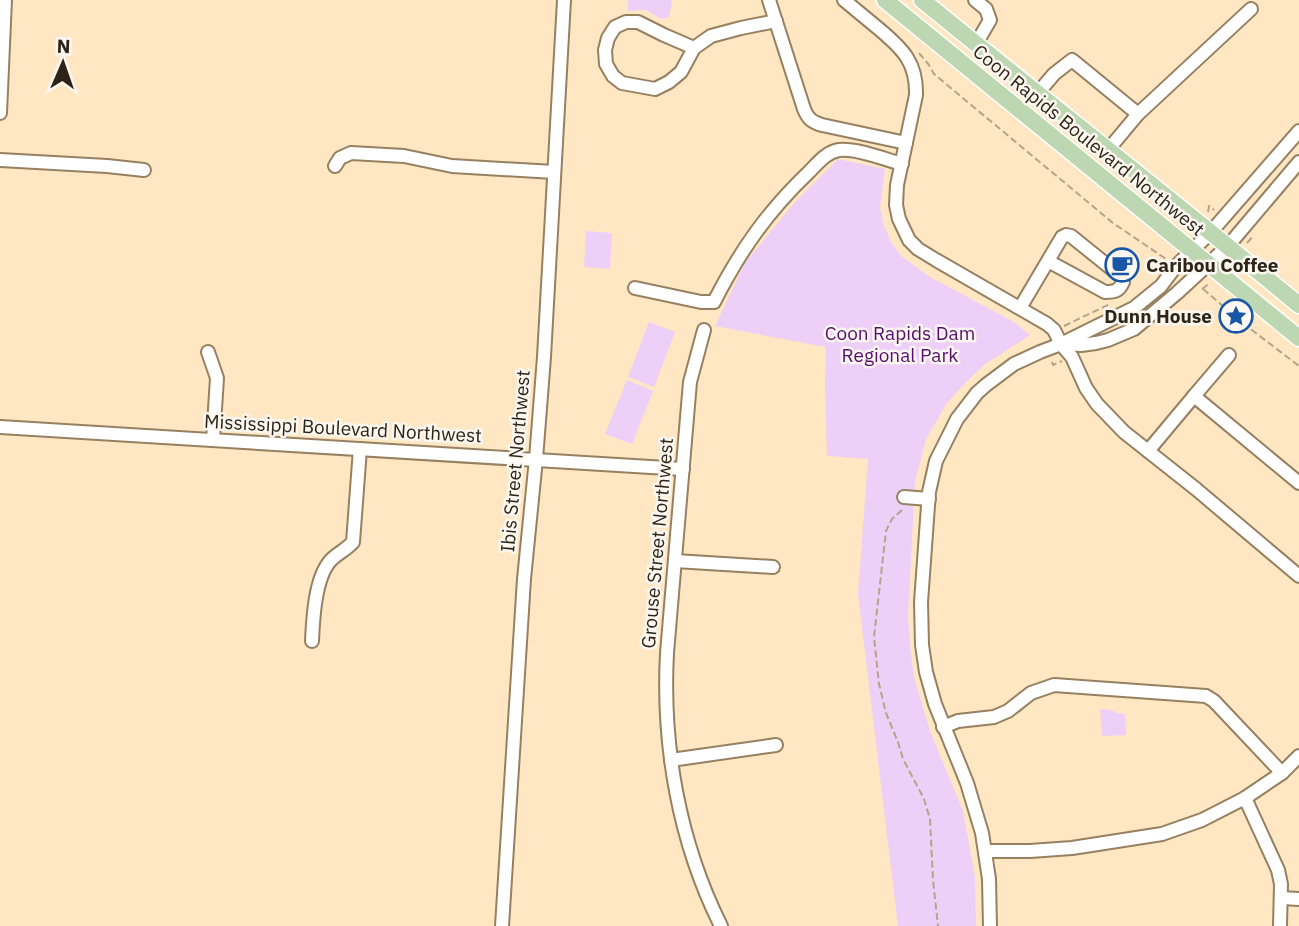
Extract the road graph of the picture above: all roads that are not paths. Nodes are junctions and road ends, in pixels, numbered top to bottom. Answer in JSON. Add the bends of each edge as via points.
{"nodes":[{"id":1,"x":5,"y":0,"type":"edge"},
{"id":2,"x":564,"y":0,"type":"edge"},
{"id":3,"x":769,"y":0,"type":"edge"},
{"id":4,"x":844,"y":0,"type":"edge"},
{"id":5,"x":886,"y":0,"type":"edge"},
{"id":6,"x":975,"y":0,"type":"edge"},
{"id":7,"x":925,"y":1,"type":"edge"},
{"id":8,"x":1251,"y":9,"type":"dead end"},
{"id":9,"x":776,"y":21,"type":"junction"},
{"id":10,"x":976,"y":44,"type":"junction"},
{"id":11,"x":694,"y":48,"type":"junction"},
{"id":12,"x":1037,"y":94,"type":"junction"},
{"id":13,"x":0,"y":113,"type":"edge"},
{"id":14,"x":1138,"y":114,"type":"junction"},
{"id":15,"x":1299,"y":131,"type":"edge"},
{"id":16,"x":906,"y":143,"type":"junction"},
{"id":17,"x":1108,"y":150,"type":"junction"},
{"id":18,"x":0,"y":160,"type":"edge"},
{"id":19,"x":1299,"y":162,"type":"edge"},
{"id":20,"x":902,"y":164,"type":"junction"},
{"id":21,"x":335,"y":166,"type":"dead end"},
{"id":22,"x":144,"y":170,"type":"dead end"},
{"id":23,"x":554,"y":172,"type":"junction"},
{"id":24,"x":1211,"y":232,"type":"junction"},
{"id":25,"x":1228,"y":246,"type":"junction"},
{"id":26,"x":1192,"y":251,"type":"junction"},
{"id":27,"x":1048,"y":261,"type":"junction"},
{"id":28,"x":1209,"y":264,"type":"junction"},
{"id":29,"x":635,"y":288,"type":"dead end"},
{"id":30,"x":1299,"y":305,"type":"edge"},
{"id":31,"x":1020,"y":308,"type":"junction"},
{"id":32,"x":704,"y":330,"type":"dead end"},
{"id":33,"x":1299,"y":338,"type":"edge"},
{"id":34,"x":1061,"y":344,"type":"junction"},
{"id":35,"x":208,"y":352,"type":"dead end"},
{"id":36,"x":1230,"y":355,"type":"dead end"},
{"id":37,"x":1194,"y":396,"type":"junction"},
{"id":38,"x":0,"y":427,"type":"edge"},
{"id":39,"x":213,"y":440,"type":"junction"},
{"id":40,"x":360,"y":449,"type":"junction"},
{"id":41,"x":1148,"y":452,"type":"junction"},
{"id":42,"x":536,"y":459,"type":"junction"},
{"id":43,"x":683,"y":469,"type":"junction"},
{"id":44,"x":1299,"y":483,"type":"edge"},
{"id":45,"x":904,"y":497,"type":"dead end"},
{"id":46,"x":929,"y":499,"type":"junction"},
{"id":47,"x":675,"y":561,"type":"junction"},
{"id":48,"x":773,"y":567,"type":"dead end"},
{"id":49,"x":1299,"y":576,"type":"edge"},
{"id":50,"x":312,"y":641,"type":"dead end"},
{"id":51,"x":943,"y":727,"type":"junction"},
{"id":52,"x":776,"y":745,"type":"dead end"},
{"id":53,"x":1299,"y":756,"type":"edge"},
{"id":54,"x":671,"y":760,"type":"junction"},
{"id":55,"x":1282,"y":773,"type":"junction"},
{"id":56,"x":1245,"y":798,"type":"junction"},
{"id":57,"x":985,"y":851,"type":"junction"},
{"id":58,"x":1282,"y":898,"type":"junction"},
{"id":59,"x":1299,"y":899,"type":"edge"},
{"id":60,"x":502,"y":926,"type":"edge"},
{"id":61,"x":721,"y":926,"type":"edge"},
{"id":62,"x":990,"y":926,"type":"edge"},
{"id":63,"x":1280,"y":926,"type":"edge"}],
"edges":[{"from":1,"to":13,"type":"street"},
{"from":2,"to":23,"type":"street","name":"Ibis Street Northwest"},
{"from":3,"to":9,"type":"street"},
{"from":4,"to":16,"type":"street","via":[[899,46],[914,70],[916,95]]},
{"from":5,"to":26,"type":"main road","name":"Coon Rapids Boulevard Northwest"},
{"from":6,"to":10,"type":"street","via":[[990,20]]},
{"from":7,"to":10,"type":"main road","name":"Coon Rapids Boulevard Northwest"},
{"from":8,"to":14,"type":"street"},
{"from":9,"to":11,"type":"street","via":[[711,36]]},
{"from":9,"to":16,"type":"street","via":[[811,121]]},
{"from":10,"to":12,"type":"main road","name":"Coon Rapids Boulevard Northwest"},
{"from":11,"to":11,"type":"street","via":[[681,72],[655,89],[622,83],[606,64],[608,38],[615,27],[626,22],[638,22]]},
{"from":12,"to":14,"type":"street","via":[[1072,60]]},
{"from":12,"to":17,"type":"main road","name":"Coon Rapids Boulevard Northwest"},
{"from":14,"to":17,"type":"street"},
{"from":15,"to":24,"type":"street"},
{"from":16,"to":20,"type":"street"},
{"from":17,"to":24,"type":"main road","name":"Coon Rapids Boulevard Northwest"},
{"from":18,"to":22,"type":"street"},
{"from":19,"to":25,"type":"street"},
{"from":20,"to":29,"type":"street","via":[[852,151],[830,152],[767,216],[714,302]]},
{"from":20,"to":31,"type":"street","via":[[896,205],[909,240]]},
{"from":21,"to":23,"type":"street","via":[[351,153],[404,156],[452,166]]},
{"from":23,"to":42,"type":"street","name":"Ibis Street Northwest"},
{"from":24,"to":25,"type":"main road","name":"Coon Rapids Boulevard Northwest"},
{"from":24,"to":26,"type":"street"},
{"from":25,"to":28,"type":"street"},
{"from":25,"to":30,"type":"main road","name":"Coon Rapids Boulevard Northwest"},
{"from":26,"to":28,"type":"main road","name":"Coon Rapids Boulevard Northwest"},
{"from":26,"to":34,"type":"street","via":[[1134,308]]},
{"from":27,"to":27,"type":"street","via":[[1062,237],[1071,236],[1123,282],[1120,289],[1105,292]]},
{"from":27,"to":31,"type":"street"},
{"from":28,"to":33,"type":"main road","name":"Coon Rapids Boulevard Northwest"},
{"from":28,"to":34,"type":"street","via":[[1133,329],[1096,343]]},
{"from":31,"to":34,"type":"street","via":[[1054,330]]},
{"from":32,"to":43,"type":"street","name":"Grouse Street Northwest","via":[[690,382]]},
{"from":34,"to":41,"type":"street","via":[[1097,404]]},
{"from":34,"to":46,"type":"street","via":[[1003,370],[977,393],[957,419],[936,461]]},
{"from":35,"to":39,"type":"street","via":[[217,378]]},
{"from":36,"to":37,"type":"street"},
{"from":37,"to":41,"type":"street"},
{"from":37,"to":44,"type":"street"},
{"from":38,"to":39,"type":"street","name":"Mississippi Boulevard Northwest"},
{"from":39,"to":40,"type":"street","name":"Mississippi Boulevard Northwest"},
{"from":40,"to":42,"type":"street","name":"Mississippi Boulevard Northwest"},
{"from":40,"to":50,"type":"street","via":[[353,542],[325,570],[314,605]]},
{"from":41,"to":49,"type":"street"},
{"from":42,"to":43,"type":"street","name":"Mississippi Boulevard Northwest"},
{"from":42,"to":60,"type":"street","name":"Ibis Street Northwest"},
{"from":43,"to":47,"type":"street","name":"Grouse Street Northwest"},
{"from":45,"to":46,"type":"street"},
{"from":46,"to":51,"type":"street","via":[[921,634],[926,672]]},
{"from":47,"to":48,"type":"street"},
{"from":47,"to":54,"type":"street","name":"Grouse Street Northwest","via":[[666,680]]},
{"from":51,"to":55,"type":"street","via":[[994,717],[1031,693],[1054,685],[1206,696]]},
{"from":51,"to":57,"type":"street","via":[[971,795]]},
{"from":52,"to":54,"type":"street"},
{"from":53,"to":55,"type":"street"},
{"from":54,"to":61,"type":"street","name":"Grouse Street Northwest","via":[[691,854]]},
{"from":55,"to":56,"type":"street"},
{"from":56,"to":57,"type":"street","via":[[1162,834],[1050,850]]},
{"from":56,"to":58,"type":"street","via":[[1278,870]]},
{"from":57,"to":62,"type":"street"},
{"from":58,"to":59,"type":"street"},
{"from":58,"to":63,"type":"street"}]}
